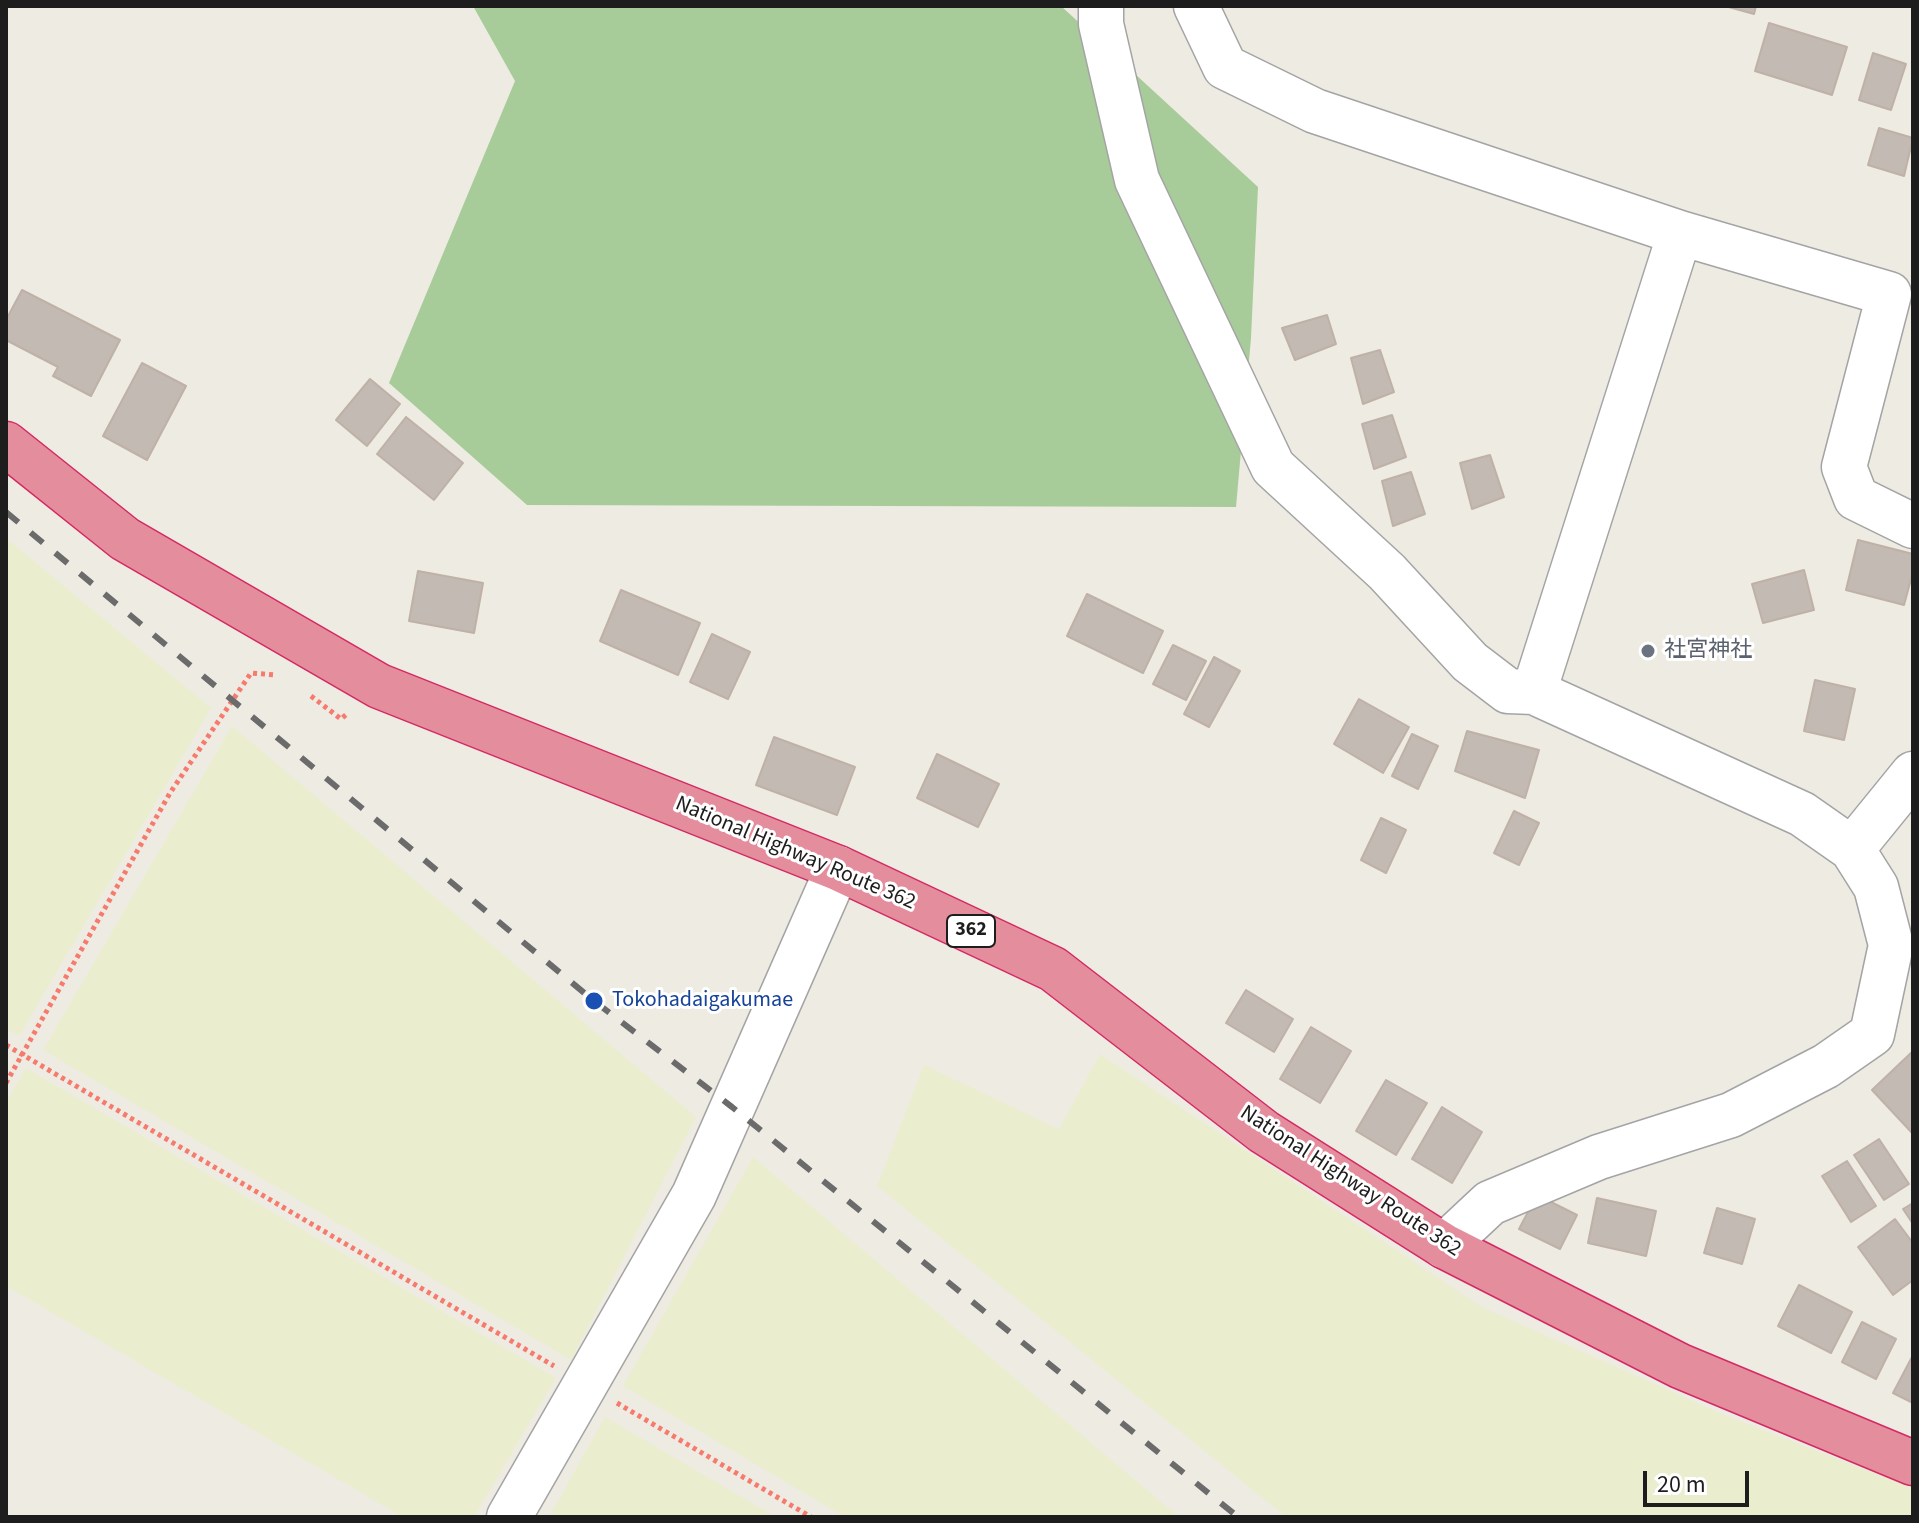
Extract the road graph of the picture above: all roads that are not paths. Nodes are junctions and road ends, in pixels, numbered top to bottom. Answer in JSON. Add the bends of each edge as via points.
{"nodes":[{"id":1,"x":1101,"y":6,"type":"edge"},
{"id":2,"x":1196,"y":6,"type":"edge"},
{"id":3,"x":1680,"y":233,"type":"junction"},
{"id":4,"x":6,"y":444,"type":"edge"},
{"id":5,"x":1913,"y":526,"type":"edge"},
{"id":6,"x":1534,"y":692,"type":"junction"},
{"id":7,"x":1913,"y":774,"type":"edge"},
{"id":8,"x":1852,"y":849,"type":"junction"},
{"id":9,"x":838,"y":868,"type":"junction"},
{"id":10,"x":1444,"y":1246,"type":"junction"},
{"id":11,"x":1913,"y":1463,"type":"edge"},
{"id":12,"x":509,"y":1517,"type":"edge"}],
"edges":[{"from":1,"to":6,"type":"street","via":[[1137,180],[1273,467],[1387,572],[1470,662],[1508,691]]},
{"from":2,"to":3,"type":"street","via":[[1225,67],[1315,111]]},
{"from":3,"to":5,"type":"street","via":[[1889,294],[1844,467],[1856,498]]},
{"from":3,"to":6,"type":"street"},
{"from":4,"to":9,"type":"highway","name":"National Highway Route 362","number":"362","via":[[125,539],[379,686]]},
{"from":6,"to":8,"type":"street","via":[[1802,814]]},
{"from":7,"to":8,"type":"street"},
{"from":8,"to":10,"type":"street","via":[[1876,887],[1891,945],[1872,1034],[1826,1066],[1731,1115],[1599,1157],[1490,1203]]},
{"from":9,"to":10,"type":"highway","name":"National Highway Route 362","number":"362","via":[[1053,969],[1264,1132]]},
{"from":9,"to":12,"type":"street","via":[[694,1195]]},
{"from":10,"to":11,"type":"highway","name":"National Highway Route 362","number":"362","via":[[1680,1366]]}]}
